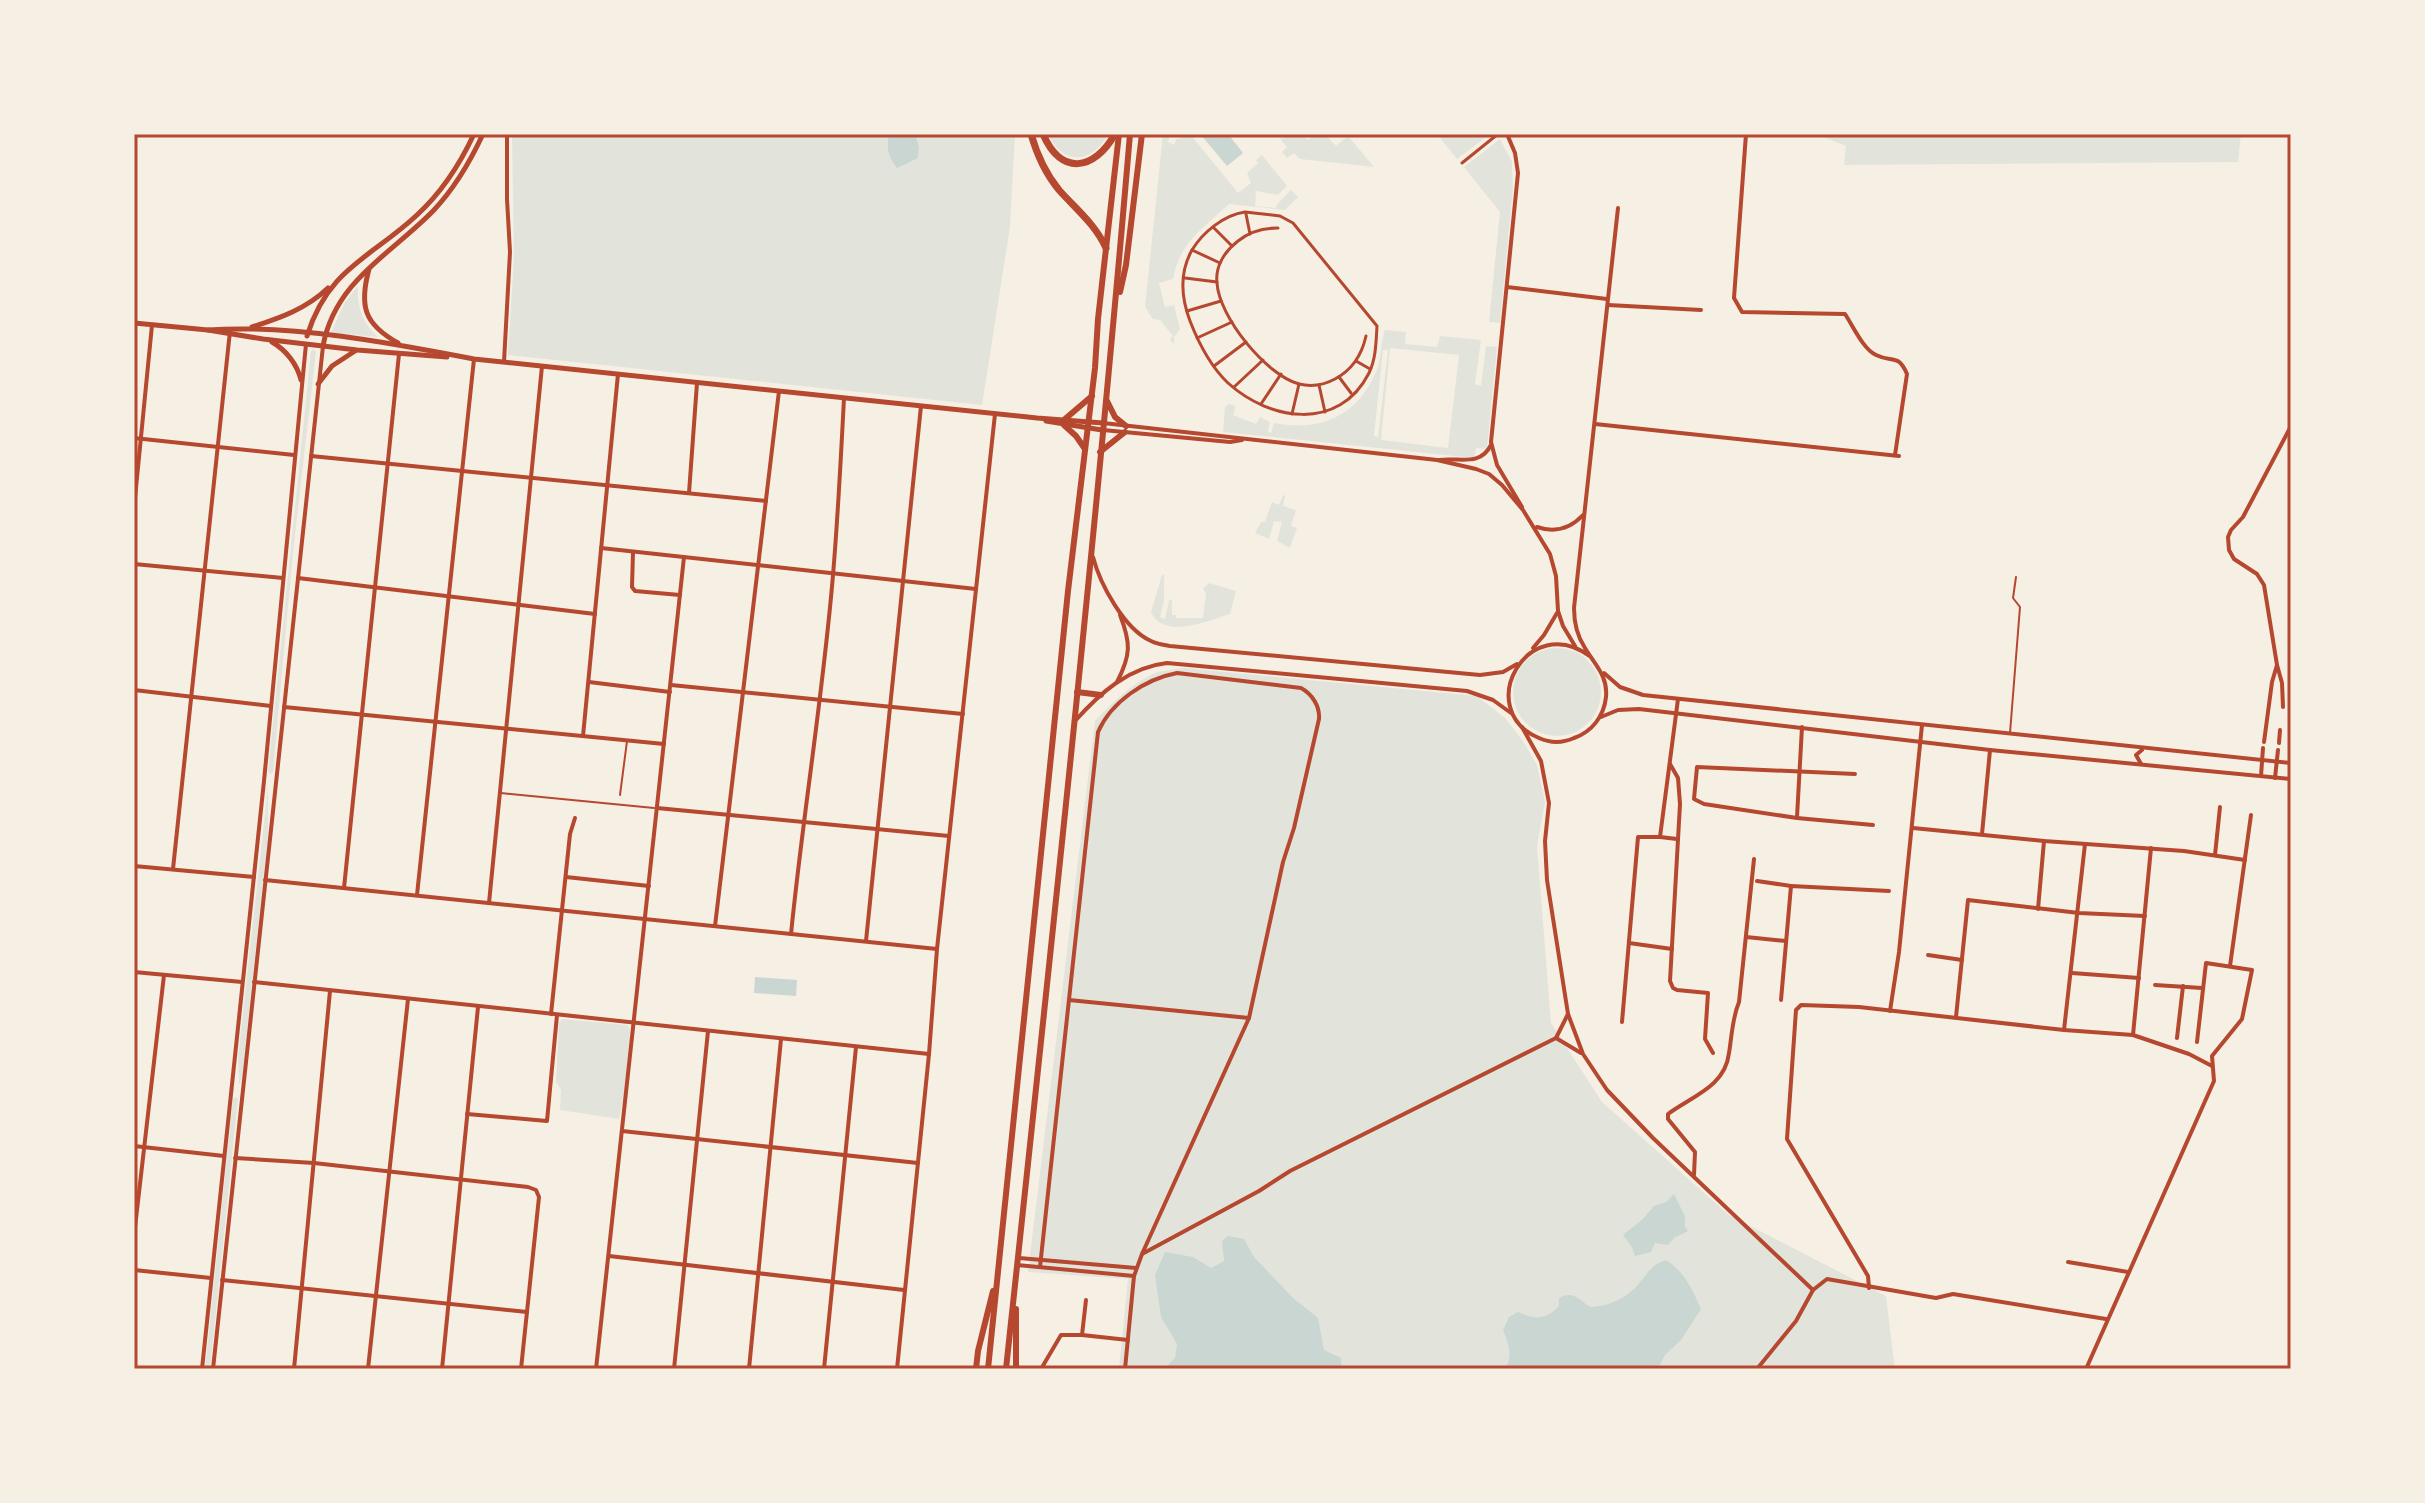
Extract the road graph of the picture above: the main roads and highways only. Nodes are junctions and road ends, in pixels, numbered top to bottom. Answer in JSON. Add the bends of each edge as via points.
{"nodes":[{"id":1,"x":474,"y":134,"type":"edge"},
{"id":2,"x":483,"y":134,"type":"edge"},
{"id":3,"x":1031,"y":134,"type":"edge"},
{"id":4,"x":1043,"y":134,"type":"edge"},
{"id":5,"x":1117,"y":134,"type":"edge"},
{"id":6,"x":1130,"y":134,"type":"edge"},
{"id":7,"x":1142,"y":134,"type":"edge"},
{"id":8,"x":1106,"y":248,"type":"junction"},
{"id":9,"x":369,"y":268,"type":"junction"},
{"id":10,"x":343,"y":273,"type":"junction"},
{"id":11,"x":1114,"y":315,"type":"junction"},
{"id":12,"x":134,"y":323,"type":"edge"},
{"id":13,"x":249,"y":328,"type":"junction"},
{"id":14,"x":230,"y":331,"type":"junction"},
{"id":15,"x":308,"y":334,"type":"junction"},
{"id":16,"x":325,"y":336,"type":"junction"},
{"id":17,"x":263,"y":339,"type":"junction"},
{"id":18,"x":306,"y":344,"type":"junction"},
{"id":19,"x":403,"y":345,"type":"junction"},
{"id":20,"x":323,"y":346,"type":"junction"},
{"id":21,"x":357,"y":350,"type":"junction"},
{"id":22,"x":472,"y":359,"type":"junction"},
{"id":23,"x":301,"y":380,"type":"road end"},
{"id":24,"x":318,"y":384,"type":"road end"},
{"id":25,"x":1092,"y":396,"type":"junction"},
{"id":26,"x":1106,"y":398,"type":"junction"},
{"id":27,"x":1064,"y":422,"type":"junction"},
{"id":28,"x":1088,"y":425,"type":"junction"},
{"id":29,"x":1103,"y":426,"type":"junction"},
{"id":30,"x":1085,"y":450,"type":"junction"},
{"id":31,"x":1100,"y":452,"type":"junction"},
{"id":32,"x":1077,"y":692,"type":"junction"},
{"id":33,"x":1101,"y":695,"type":"road end"},
{"id":34,"x":999,"y":1269,"type":"junction"},
{"id":35,"x":1015,"y":1284,"type":"junction"},
{"id":36,"x":976,"y":1369,"type":"edge"},
{"id":37,"x":988,"y":1369,"type":"edge"},
{"id":38,"x":1006,"y":1369,"type":"edge"},
{"id":39,"x":1016,"y":1369,"type":"edge"}],
"edges":[{"from":1,"to":10,"type":"main road","via":[[432,199]]},
{"from":2,"to":9,"type":"main road","via":[[447,194]]},
{"from":3,"to":8,"type":"highway","via":[[1047,173],[1091,222]]},
{"from":4,"to":5,"type":"highway","via":[[1058,158],[1079,164],[1097,156]]},
{"from":5,"to":8,"type":"main road"},
{"from":6,"to":11,"type":"main road"},
{"from":7,"to":11,"type":"main road","via":[[1126,265]]},
{"from":8,"to":25,"type":"main road"},
{"from":9,"to":16,"type":"main road","via":[[342,296]]},
{"from":9,"to":19,"type":"main road","via":[[363,300],[370,321]]},
{"from":10,"to":13,"type":"main road","via":[[301,308]]},
{"from":10,"to":15,"type":"main road"},
{"from":11,"to":26,"type":"main road"},
{"from":12,"to":14,"type":"main road"},
{"from":13,"to":14,"type":"main road"},
{"from":13,"to":15,"type":"main road"},
{"from":14,"to":17,"type":"main road"},
{"from":15,"to":16,"type":"main road"},
{"from":15,"to":18,"type":"main road"},
{"from":16,"to":19,"type":"main road"},
{"from":16,"to":20,"type":"main road"},
{"from":17,"to":18,"type":"main road"},
{"from":17,"to":23,"type":"main road","via":[[281,348]]},
{"from":18,"to":20,"type":"main road"},
{"from":19,"to":22,"type":"main road"},
{"from":20,"to":21,"type":"main road"},
{"from":21,"to":22,"type":"main road"},
{"from":21,"to":24,"type":"main road","via":[[335,363]]},
{"from":22,"to":27,"type":"main road"},
{"from":25,"to":27,"type":"main road"},
{"from":25,"to":28,"type":"main road"},
{"from":26,"to":29,"type":"main road"},
{"from":26,"to":31,"type":"main road","via":[[1126,429]]},
{"from":27,"to":28,"type":"main road"},
{"from":27,"to":30,"type":"main road"},
{"from":28,"to":29,"type":"main road"},
{"from":28,"to":30,"type":"main road"},
{"from":29,"to":31,"type":"main road"},
{"from":30,"to":34,"type":"main road"},
{"from":31,"to":32,"type":"main road"},
{"from":32,"to":33,"type":"main road"},
{"from":32,"to":35,"type":"main road"},
{"from":34,"to":36,"type":"main road"},
{"from":34,"to":37,"type":"main road"},
{"from":35,"to":38,"type":"main road"},
{"from":35,"to":39,"type":"main road"}]}
